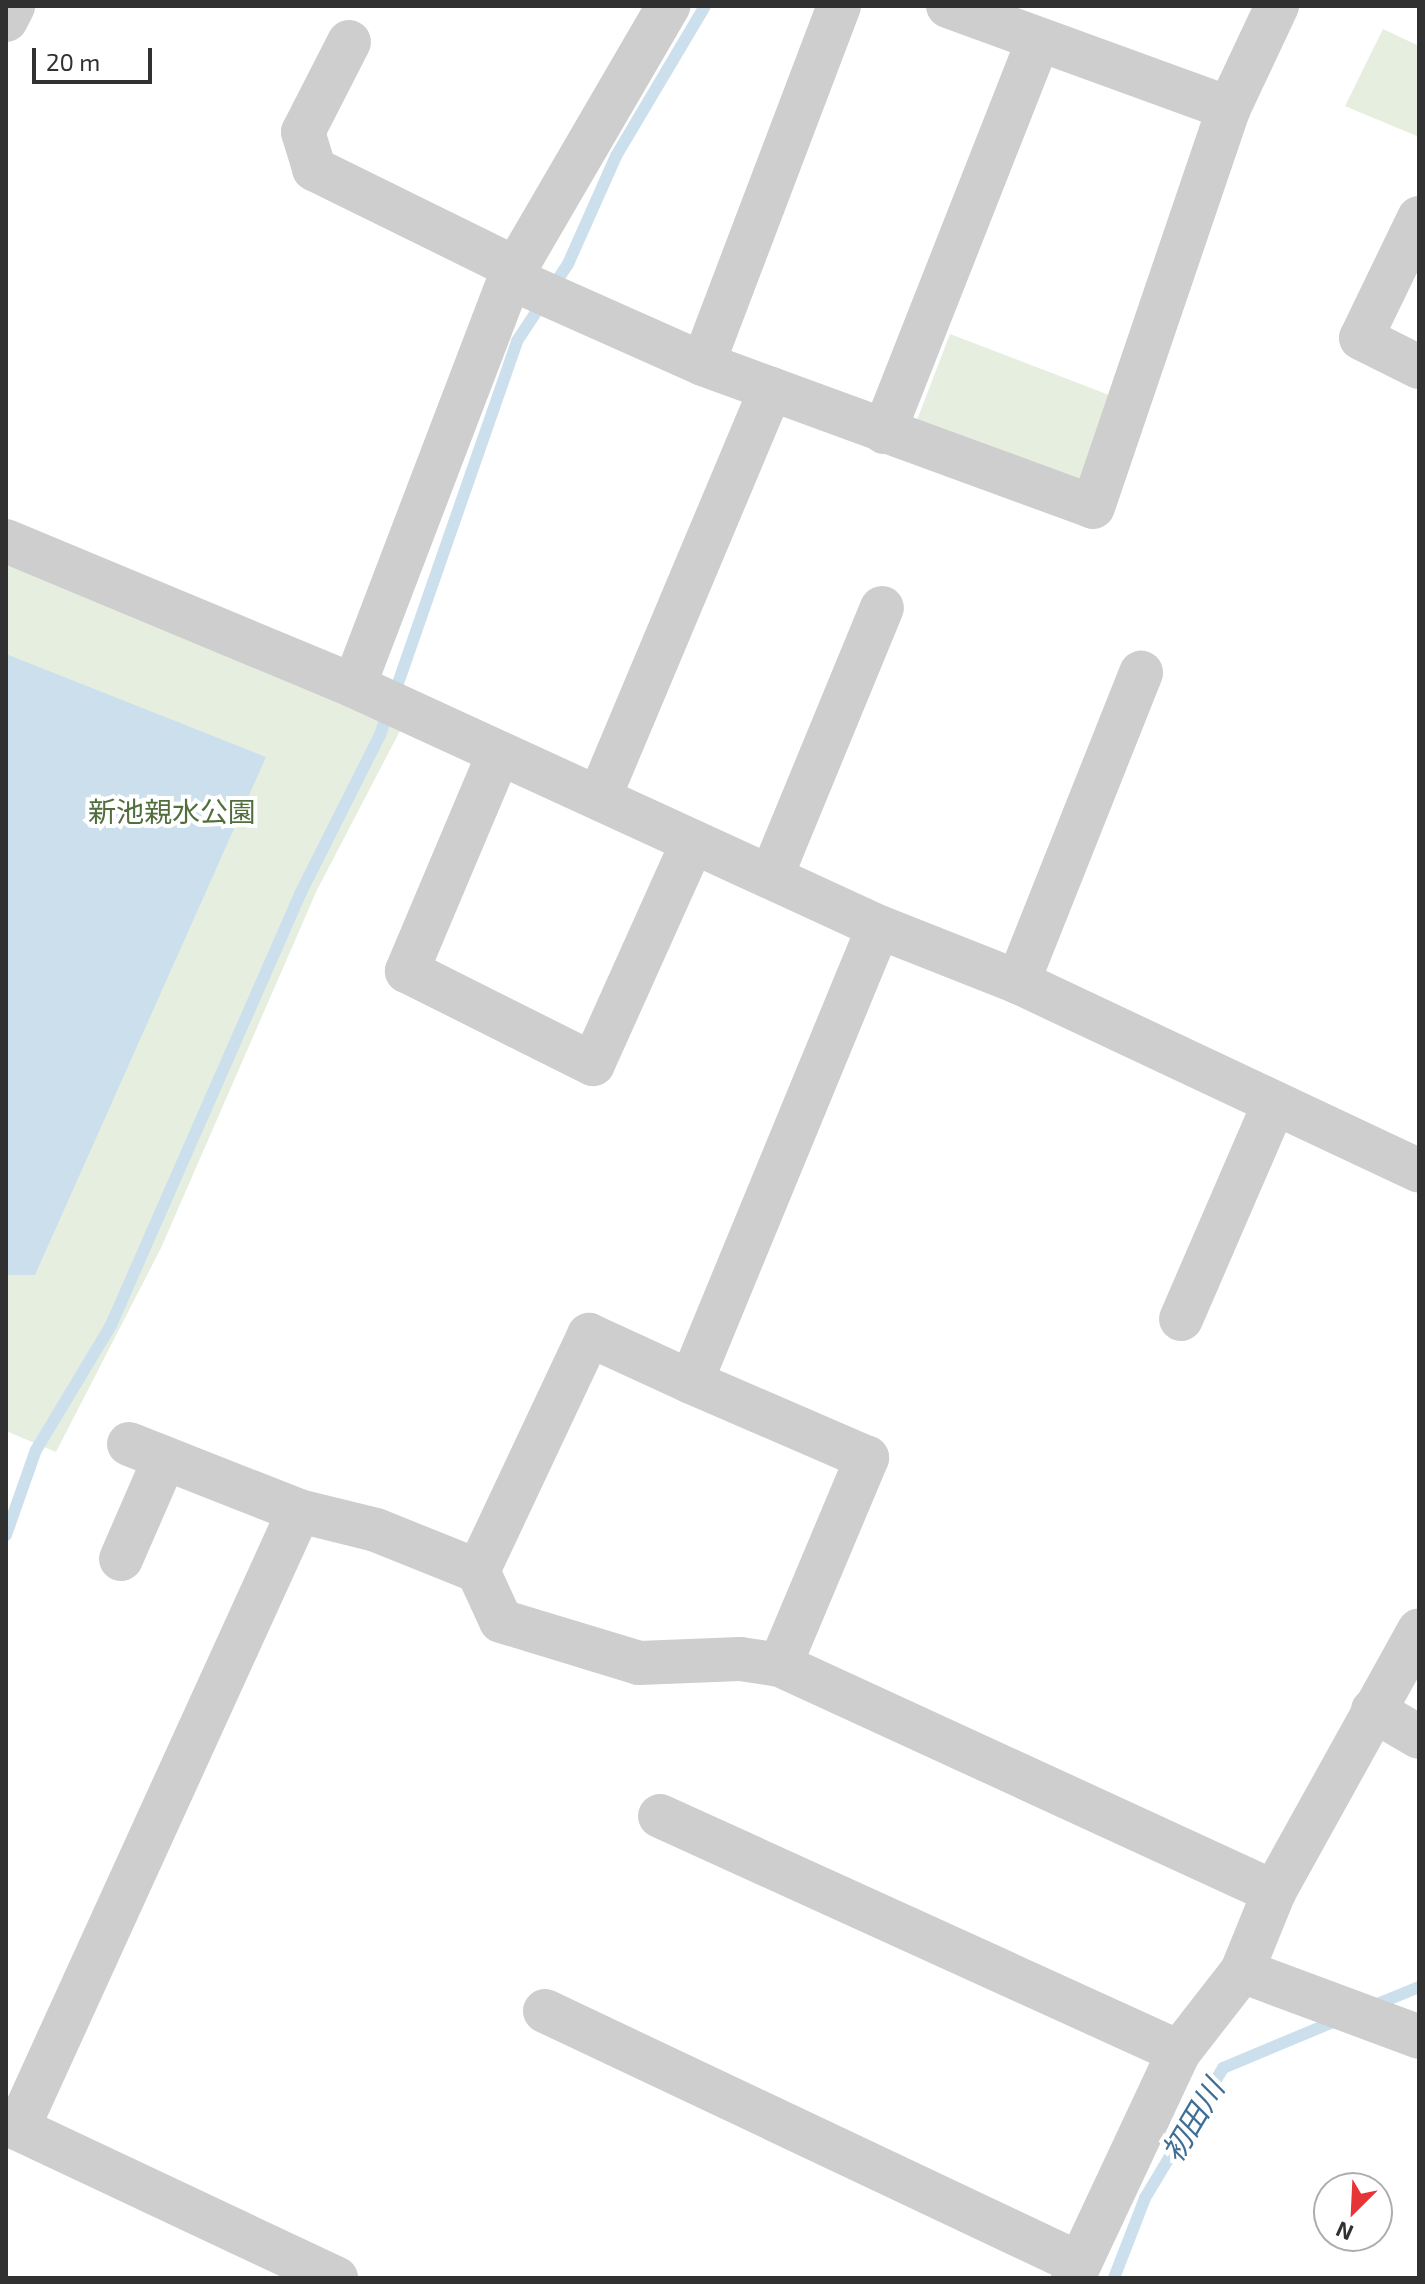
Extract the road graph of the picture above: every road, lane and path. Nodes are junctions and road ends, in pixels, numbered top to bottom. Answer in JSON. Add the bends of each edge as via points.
{"nodes":[{"id":1,"x":13,"y":6,"type":"edge"},
{"id":2,"x":668,"y":6,"type":"edge"},
{"id":3,"x":839,"y":6,"type":"edge"},
{"id":4,"x":948,"y":6,"type":"edge"},
{"id":5,"x":1277,"y":6,"type":"edge"},
{"id":6,"x":6,"y":20,"type":"edge"},
{"id":7,"x":1039,"y":39,"type":"junction"},
{"id":8,"x":349,"y":42,"type":"dead end"},
{"id":9,"x":1229,"y":108,"type":"junction"},
{"id":10,"x":1419,"y":218,"type":"edge"},
{"id":11,"x":512,"y":273,"type":"junction"},
{"id":12,"x":703,"y":364,"type":"junction"},
{"id":13,"x":1419,"y":367,"type":"edge"},
{"id":14,"x":771,"y":389,"type":"junction"},
{"id":15,"x":884,"y":432,"type":"junction"},
{"id":16,"x":6,"y":541,"type":"edge"},
{"id":17,"x":882,"y":608,"type":"dead end"},
{"id":18,"x":1141,"y":673,"type":"dead end"},
{"id":19,"x":354,"y":686,"type":"junction"},
{"id":20,"x":499,"y":753,"type":"junction"},
{"id":21,"x":599,"y":798,"type":"junction"},
{"id":22,"x":693,"y":842,"type":"junction"},
{"id":23,"x":771,"y":877,"type":"junction"},
{"id":24,"x":879,"y":927,"type":"junction"},
{"id":25,"x":1018,"y":982,"type":"junction"},
{"id":26,"x":1273,"y":1106,"type":"junction"},
{"id":27,"x":1419,"y":1171,"type":"edge"},
{"id":28,"x":1181,"y":1319,"type":"dead end"},
{"id":29,"x":691,"y":1382,"type":"junction"},
{"id":30,"x":299,"y":1511,"type":"junction"},
{"id":31,"x":121,"y":1559,"type":"dead end"},
{"id":32,"x":478,"y":1571,"type":"junction"},
{"id":33,"x":1419,"y":1630,"type":"edge"},
{"id":34,"x":780,"y":1665,"type":"junction"},
{"id":35,"x":1373,"y":1710,"type":"junction"},
{"id":36,"x":1419,"y":1737,"type":"edge"},
{"id":37,"x":660,"y":1816,"type":"dead end"},
{"id":38,"x":1274,"y":1892,"type":"junction"},
{"id":39,"x":1242,"y":1971,"type":"junction"},
{"id":40,"x":545,"y":2011,"type":"dead end"},
{"id":41,"x":1404,"y":2031,"type":"edge"},
{"id":42,"x":1179,"y":2052,"type":"junction"},
{"id":43,"x":12,"y":2125,"type":"edge"},
{"id":44,"x":1076,"y":2270,"type":"edge"},
{"id":45,"x":331,"y":2277,"type":"edge"}],
"edges":[{"from":1,"to":6,"type":"street"},
{"from":2,"to":11,"type":"street"},
{"from":3,"to":12,"type":"street"},
{"from":4,"to":7,"type":"street"},
{"from":5,"to":9,"type":"street"},
{"from":7,"to":9,"type":"street"},
{"from":7,"to":15,"type":"street"},
{"from":8,"to":11,"type":"street","via":[[303,132],[314,169]]},
{"from":9,"to":15,"type":"street","via":[[1093,507]]},
{"from":10,"to":13,"type":"street","via":[[1361,338]]},
{"from":11,"to":12,"type":"street"},
{"from":11,"to":19,"type":"street"},
{"from":12,"to":14,"type":"street"},
{"from":14,"to":15,"type":"street"},
{"from":14,"to":21,"type":"street"},
{"from":16,"to":19,"type":"street"},
{"from":17,"to":23,"type":"street"},
{"from":18,"to":25,"type":"street"},
{"from":19,"to":20,"type":"street"},
{"from":20,"to":21,"type":"street"},
{"from":20,"to":22,"type":"street","via":[[407,971],[593,1064]]},
{"from":21,"to":22,"type":"street"},
{"from":22,"to":23,"type":"street"},
{"from":23,"to":24,"type":"street"},
{"from":24,"to":25,"type":"street"},
{"from":24,"to":29,"type":"street"},
{"from":25,"to":26,"type":"street"},
{"from":26,"to":27,"type":"street"},
{"from":26,"to":28,"type":"street"},
{"from":29,"to":32,"type":"street","via":[[589,1335]]},
{"from":29,"to":34,"type":"street","via":[[867,1458]]},
{"from":30,"to":31,"type":"street","via":[[147,1451]]},
{"from":30,"to":32,"type":"street","via":[[376,1530]]},
{"from":30,"to":43,"type":"street"},
{"from":32,"to":34,"type":"street","via":[[501,1621],[639,1663],[740,1659]]},
{"from":33,"to":35,"type":"street"},
{"from":34,"to":38,"type":"street"},
{"from":35,"to":36,"type":"street"},
{"from":35,"to":38,"type":"street"},
{"from":37,"to":42,"type":"street"},
{"from":38,"to":39,"type":"street"},
{"from":39,"to":41,"type":"street"},
{"from":39,"to":42,"type":"street"},
{"from":40,"to":44,"type":"street"},
{"from":42,"to":44,"type":"street"},
{"from":43,"to":45,"type":"street"}]}
